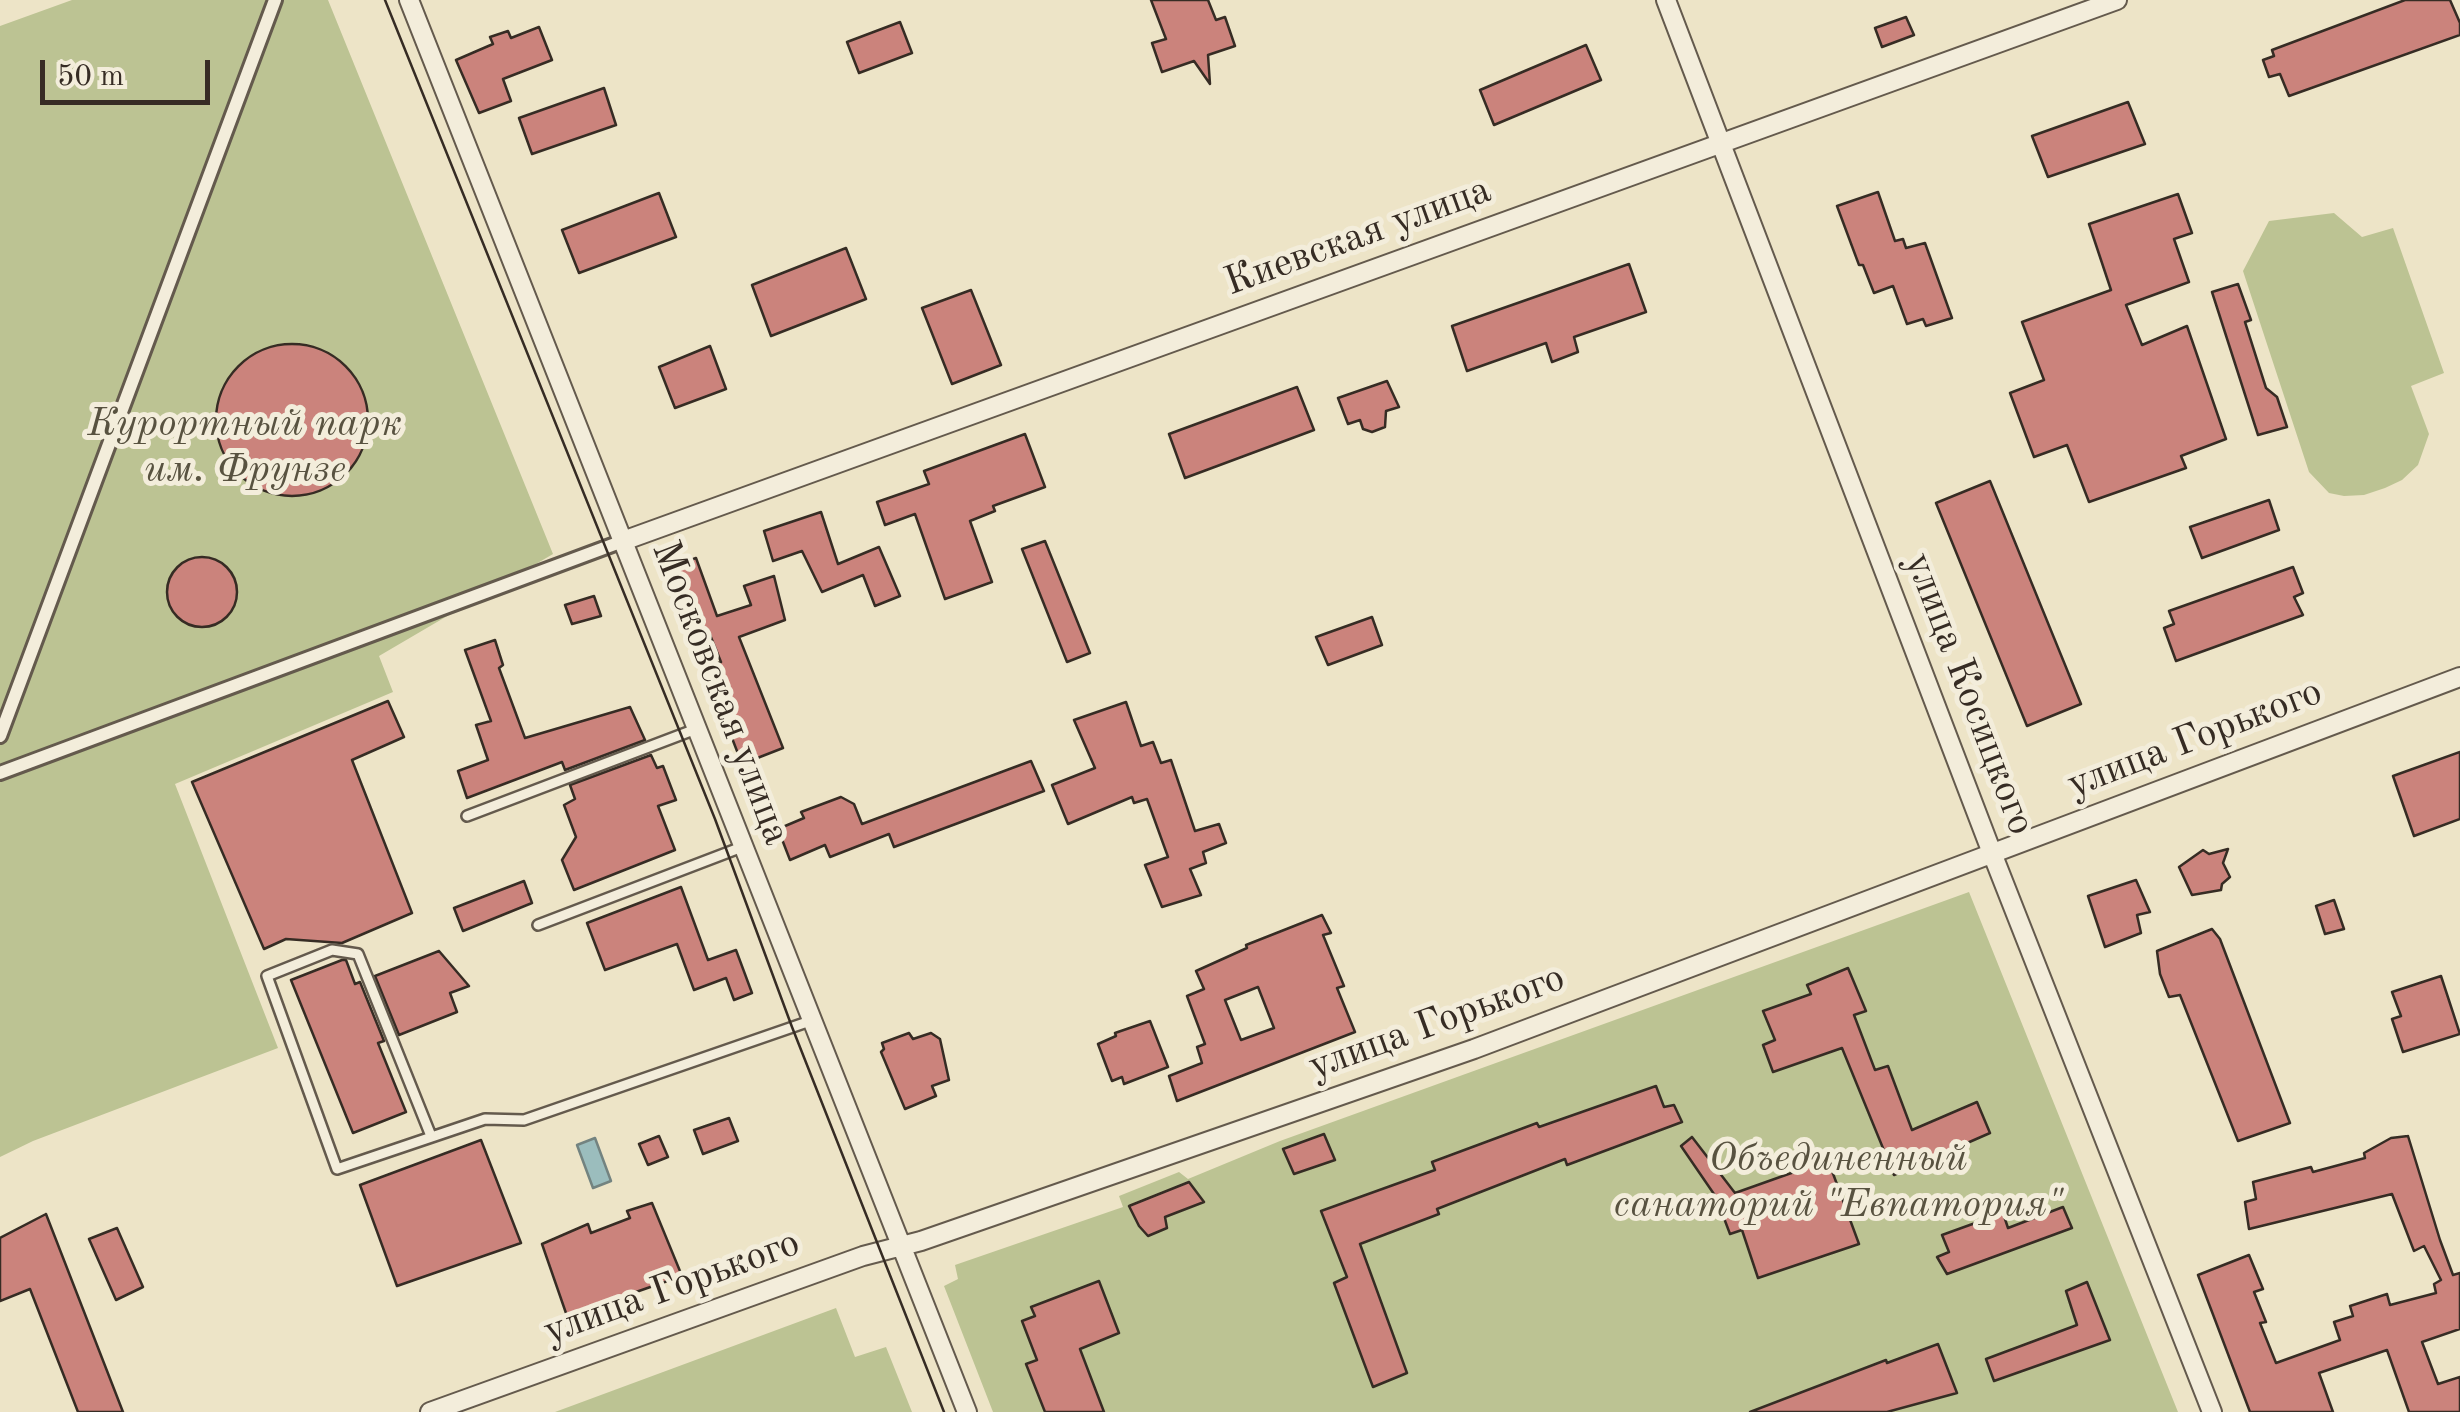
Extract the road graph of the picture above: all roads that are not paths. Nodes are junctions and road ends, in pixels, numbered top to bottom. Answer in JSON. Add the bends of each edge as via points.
{"nodes":[{"id":1,"x":276,"y":0,"type":"edge"},
{"id":2,"x":409,"y":0,"type":"edge"},
{"id":3,"x":1666,"y":0,"type":"edge"},
{"id":4,"x":2117,"y":0,"type":"edge"},
{"id":5,"x":1722,"y":142,"type":"junction"},
{"id":6,"x":623,"y":541,"type":"junction"},
{"id":7,"x":2460,"y":677,"type":"edge"},
{"id":8,"x":696,"y":729,"type":"junction"},
{"id":9,"x":0,"y":736,"type":"edge"},
{"id":10,"x":0,"y":773,"type":"edge"},
{"id":11,"x":467,"y":816,"type":"dead end"},
{"id":12,"x":742,"y":847,"type":"junction"},
{"id":13,"x":1992,"y":854,"type":"junction"},
{"id":14,"x":538,"y":925,"type":"dead end"},
{"id":15,"x":813,"y":1020,"type":"junction"},
{"id":16,"x":431,"y":1136,"type":"junction"},
{"id":17,"x":901,"y":1248,"type":"junction"},
{"id":18,"x":430,"y":1412,"type":"edge"},
{"id":19,"x":967,"y":1412,"type":"edge"},
{"id":20,"x":2212,"y":1412,"type":"edge"}],
"edges":[{"from":1,"to":9,"type":"street"},
{"from":2,"to":6,"type":"street","name":"Московская улица"},
{"from":3,"to":5,"type":"street","name":"улица Косицкого"},
{"from":4,"to":5,"type":"street","name":"Киевская улица"},
{"from":5,"to":6,"type":"street","name":"Киевская улица"},
{"from":5,"to":13,"type":"street","name":"улица Косицкого"},
{"from":6,"to":8,"type":"street","name":"Московская улица"},
{"from":6,"to":10,"type":"street"},
{"from":7,"to":13,"type":"street","name":"улица Горького"},
{"from":8,"to":11,"type":"lane"},
{"from":8,"to":12,"type":"street","name":"Московская улица"},
{"from":12,"to":14,"type":"lane"},
{"from":12,"to":15,"type":"street","name":"Московская улица"},
{"from":13,"to":17,"type":"street","name":"улица Горького","via":[[1474,1048]]},
{"from":13,"to":20,"type":"street","name":"улица Косицкого"},
{"from":15,"to":16,"type":"lane","via":[[524,1120],[484,1119]]},
{"from":15,"to":17,"type":"street","name":"Московская улица"},
{"from":16,"to":16,"type":"lane","via":[[358,954],[332,950],[266,976],[338,1169]]},
{"from":17,"to":18,"type":"street","name":"улица Горького"},
{"from":17,"to":19,"type":"street","name":"Московская улица"}]}
